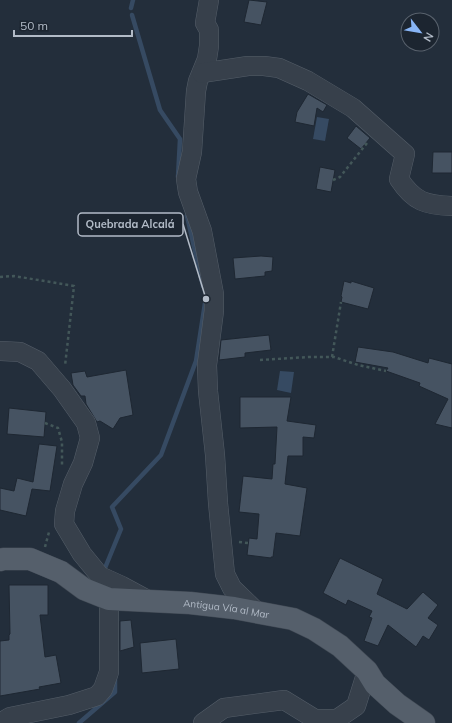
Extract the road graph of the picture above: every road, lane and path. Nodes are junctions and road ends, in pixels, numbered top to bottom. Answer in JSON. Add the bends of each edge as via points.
{"nodes":[{"id":1,"x":210,"y":0,"type":"edge"},
{"id":2,"x":202,"y":73,"type":"junction"},
{"id":3,"x":377,"y":130,"type":"junction"},
{"id":4,"x":334,"y":180,"type":"dead end"},
{"id":5,"x":452,"y":206,"type":"edge"},
{"id":6,"x":0,"y":277,"type":"edge"},
{"id":7,"x":341,"y":302,"type":"dead end"},
{"id":8,"x":1,"y":351,"type":"edge"},
{"id":9,"x":332,"y":357,"type":"junction"},
{"id":10,"x":260,"y":360,"type":"dead end"},
{"id":11,"x":386,"y":371,"type":"dead end"},
{"id":12,"x":62,"y":390,"type":"junction"},
{"id":13,"x":0,"y":560,"type":"edge"},
{"id":14,"x":109,"y":598,"type":"junction"},
{"id":15,"x":148,"y":600,"type":"junction"},
{"id":16,"x":258,"y":612,"type":"junction"},
{"id":17,"x":367,"y":671,"type":"junction"},
{"id":18,"x":0,"y":722,"type":"edge"},
{"id":19,"x":202,"y":723,"type":"edge"},
{"id":20,"x":424,"y":723,"type":"edge"}],
"edges":[{"from":1,"to":2,"type":"street","via":[[205,23],[209,30],[209,46]]},
{"from":2,"to":3,"type":"street","via":[[248,66],[279,68],[308,81],[353,108]]},
{"from":2,"to":16,"type":"street","via":[[196,91],[192,152],[186,179],[202,231],[214,294],[207,365],[223,556],[225,574],[232,588]]},
{"from":3,"to":4,"type":"path"},
{"from":3,"to":5,"type":"street","via":[[405,154],[399,179],[407,191],[427,203]]},
{"from":6,"to":12,"type":"path","via":[[14,276],[74,286]]},
{"from":7,"to":9,"type":"path"},
{"from":8,"to":12,"type":"street","via":[[20,352],[38,361]]},
{"from":9,"to":10,"type":"path"},
{"from":9,"to":11,"type":"path"},
{"from":12,"to":15,"type":"street","via":[[86,423],[90,438],[83,463],[73,484],[64,524],[82,554],[100,576]]},
{"from":13,"to":14,"type":"main road","name":"Antigua Vía al Mar","via":[[30,559],[61,572],[84,589]]},
{"from":14,"to":15,"type":"main road","name":"Antigua Vía al Mar"},
{"from":14,"to":18,"type":"street","via":[[109,672],[103,689],[97,696],[69,705],[10,717]]},
{"from":15,"to":16,"type":"main road","name":"Antigua Vía al Mar"},
{"from":16,"to":17,"type":"main road","name":"Antigua Vía al Mar","via":[[293,619],[314,629],[340,646]]},
{"from":17,"to":19,"type":"street","via":[[356,706],[337,719],[315,719],[284,700],[224,708]]},
{"from":17,"to":20,"type":"main road","name":"Antigua Vía al Mar","via":[[375,684]]}]}
